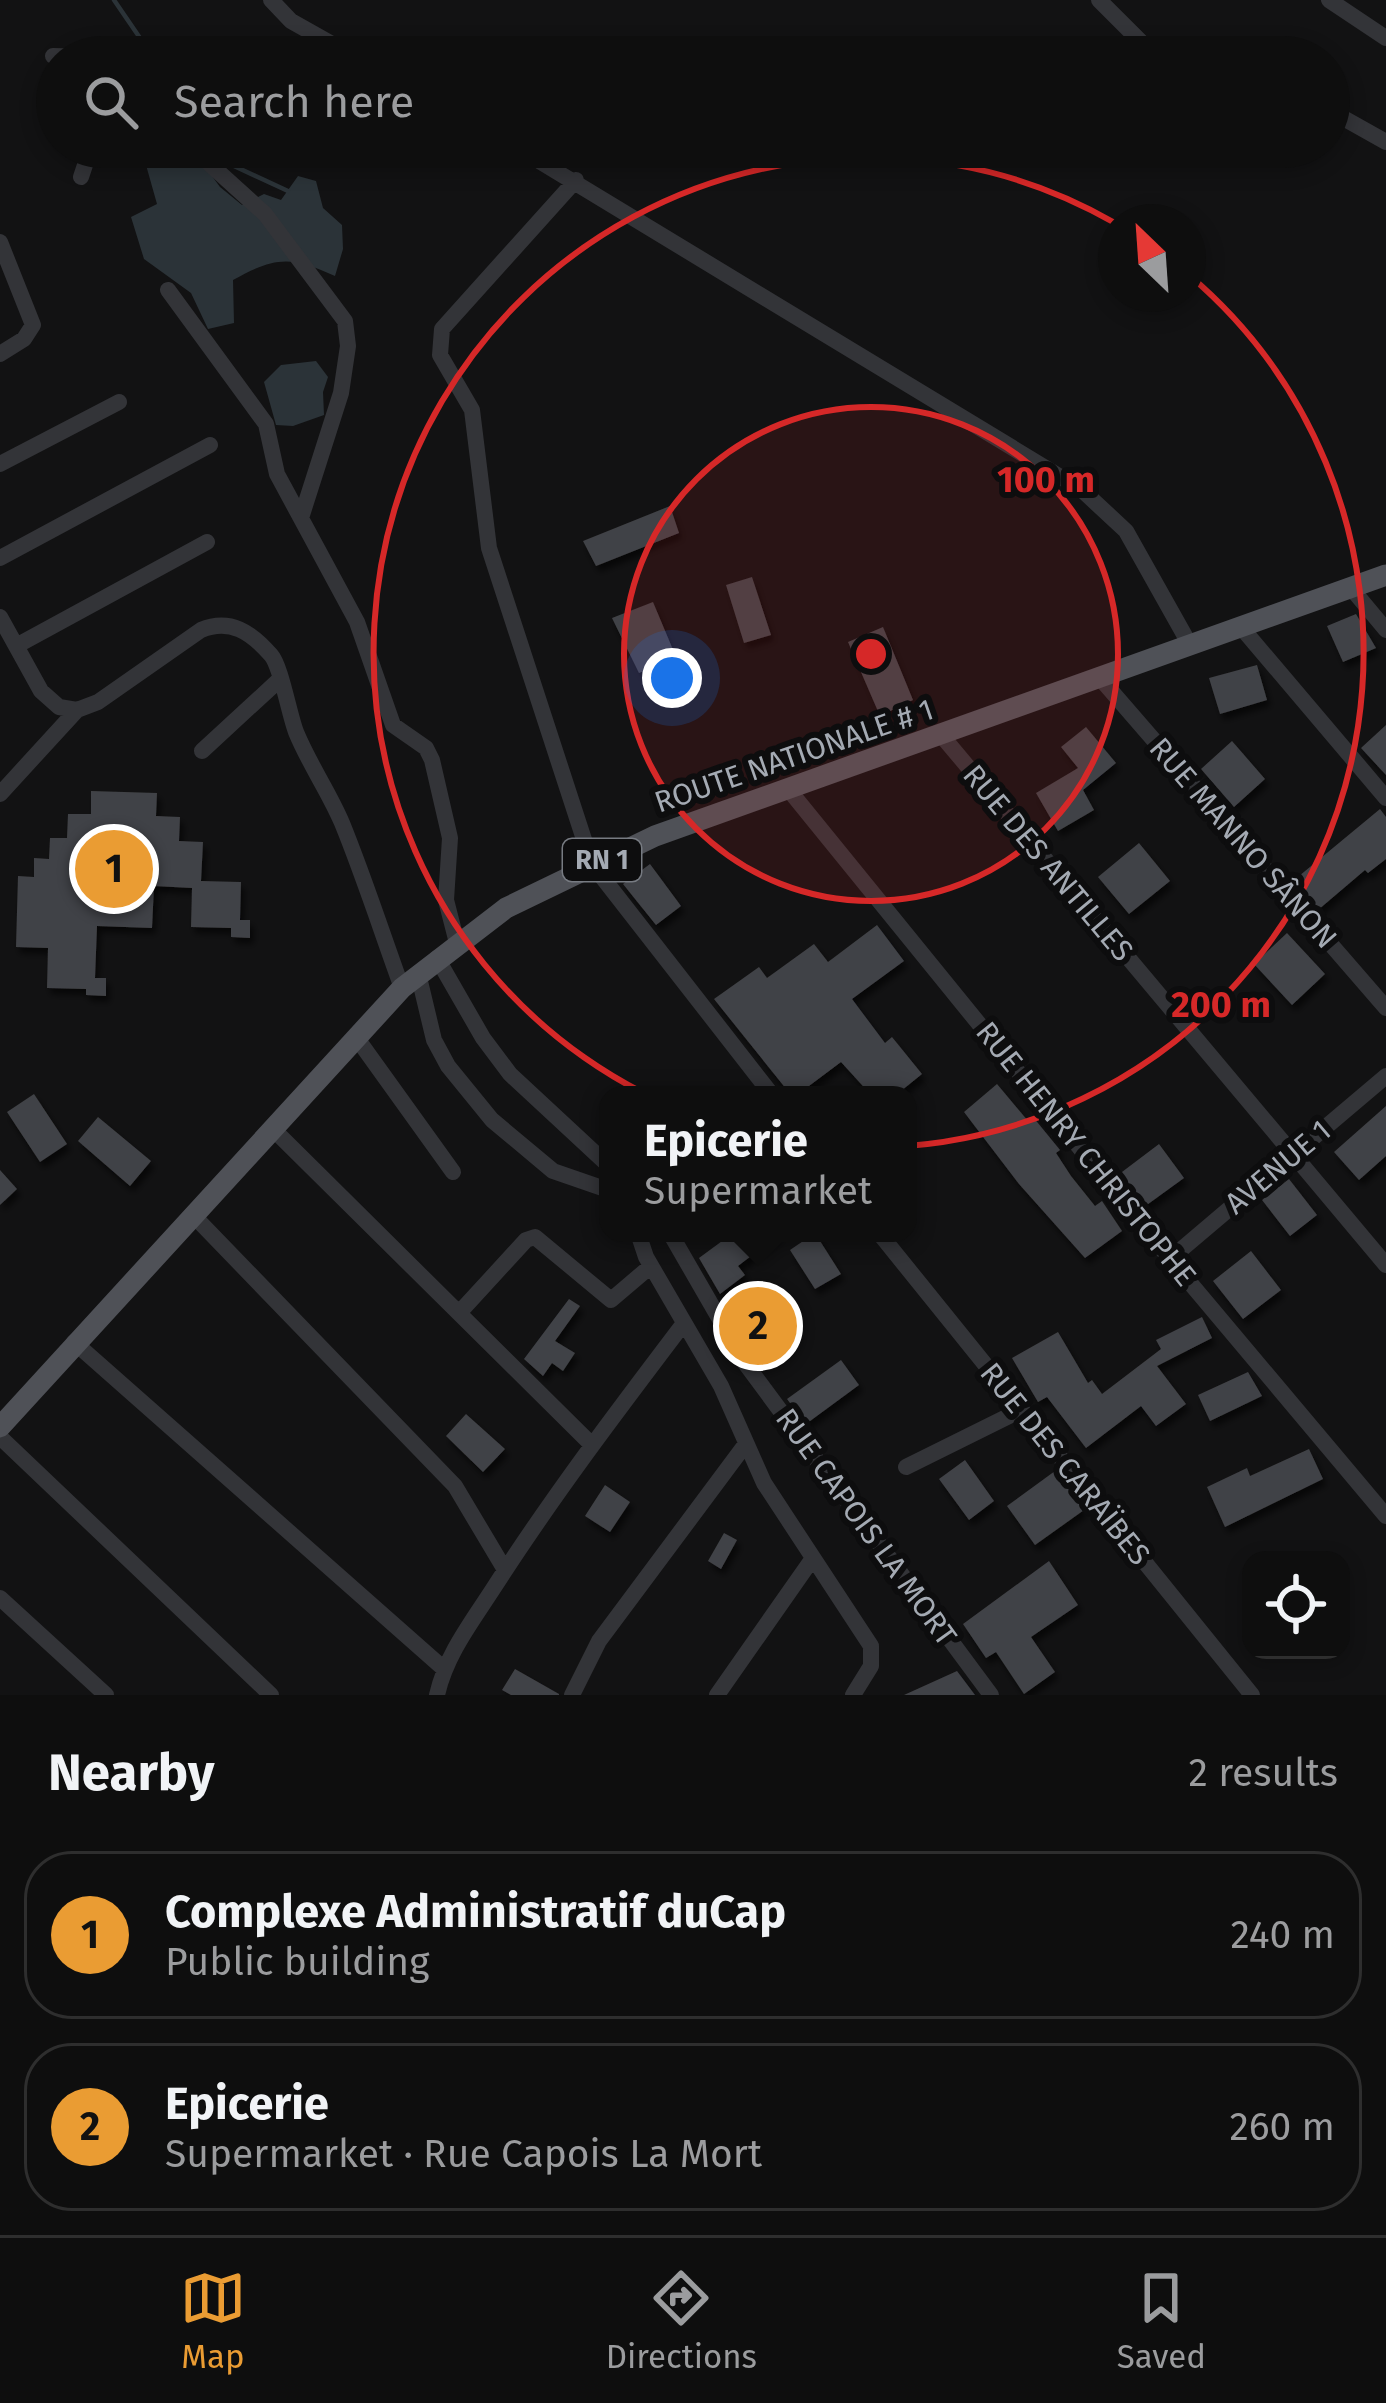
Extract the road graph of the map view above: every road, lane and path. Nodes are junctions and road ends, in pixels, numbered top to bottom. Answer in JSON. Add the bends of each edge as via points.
{"nodes":[{"id":1,"x":271,"y":0,"type":"edge"},
{"id":2,"x":1099,"y":0,"type":"edge"},
{"id":3,"x":1329,"y":0,"type":"edge"},
{"id":4,"x":317,"y":36,"type":"edge"},
{"id":5,"x":1135,"y":36,"type":"edge"},
{"id":6,"x":1386,"y":38,"type":"edge"},
{"id":7,"x":1350,"y":122,"type":"edge"},
{"id":8,"x":1386,"y":142,"type":"edge"},
{"id":9,"x":84,"y":168,"type":"edge"},
{"id":10,"x":214,"y":168,"type":"edge"},
{"id":11,"x":554,"y":168,"type":"edge"},
{"id":12,"x":82,"y":176,"type":"dead end"},
{"id":13,"x":576,"y":180,"type":"junction"},
{"id":14,"x":0,"y":242,"type":"edge"},
{"id":15,"x":168,"y":290,"type":"dead end"},
{"id":16,"x":0,"y":354,"type":"edge"},
{"id":17,"x":119,"y":402,"type":"dead end"},
{"id":18,"x":210,"y":445,"type":"dead end"},
{"id":19,"x":0,"y":464,"type":"edge"},
{"id":20,"x":302,"y":518,"type":"junction"},
{"id":21,"x":207,"y":542,"type":"dead end"},
{"id":22,"x":0,"y":558,"type":"edge"},
{"id":23,"x":1386,"y":575,"type":"edge"},
{"id":24,"x":1351,"y":587,"type":"junction"},
{"id":25,"x":0,"y":617,"type":"edge"},
{"id":26,"x":1241,"y":627,"type":"junction"},
{"id":27,"x":1386,"y":629,"type":"edge"},
{"id":28,"x":1190,"y":645,"type":"junction"},
{"id":29,"x":16,"y":646,"type":"junction"},
{"id":30,"x":1100,"y":678,"type":"junction"},
{"id":31,"x":279,"y":680,"type":"junction"},
{"id":32,"x":77,"y":710,"type":"junction"},
{"id":33,"x":942,"y":736,"type":"junction"},
{"id":34,"x":202,"y":751,"type":"dead end"},
{"id":35,"x":789,"y":790,"type":"junction"},
{"id":36,"x":0,"y":794,"type":"edge"},
{"id":37,"x":1386,"y":798,"type":"edge"},
{"id":38,"x":592,"y":864,"type":"junction"},
{"id":39,"x":457,"y":943,"type":"junction"},
{"id":40,"x":437,"y":958,"type":"junction"},
{"id":41,"x":410,"y":980,"type":"junction"},
{"id":42,"x":1386,"y":1008,"type":"edge"},
{"id":43,"x":356,"y":1037,"type":"junction"},
{"id":44,"x":1386,"y":1076,"type":"edge"},
{"id":45,"x":765,"y":1086,"type":"edge"},
{"id":46,"x":272,"y":1128,"type":"junction"},
{"id":47,"x":1292,"y":1155,"type":"junction"},
{"id":48,"x":599,"y":1157,"type":"edge"},
{"id":49,"x":453,"y":1172,"type":"dead end"},
{"id":50,"x":599,"y":1187,"type":"edge"},
{"id":51,"x":192,"y":1214,"type":"junction"},
{"id":52,"x":642,"y":1242,"type":"edge"},
{"id":53,"x":675,"y":1242,"type":"edge"},
{"id":54,"x":886,"y":1242,"type":"edge"},
{"id":55,"x":1171,"y":1259,"type":"junction"},
{"id":56,"x":1386,"y":1265,"type":"edge"},
{"id":57,"x":651,"y":1266,"type":"junction"},
{"id":58,"x":459,"y":1313,"type":"junction"},
{"id":59,"x":684,"y":1324,"type":"junction"},
{"id":60,"x":74,"y":1342,"type":"junction"},
{"id":61,"x":1021,"y":1410,"type":"junction"},
{"id":62,"x":0,"y":1427,"type":"edge"},
{"id":63,"x":0,"y":1437,"type":"edge"},
{"id":64,"x":592,"y":1445,"type":"junction"},
{"id":65,"x":745,"y":1445,"type":"junction"},
{"id":66,"x":906,"y":1467,"type":"dead end"},
{"id":67,"x":1386,"y":1516,"type":"edge"},
{"id":68,"x":813,"y":1558,"type":"junction"},
{"id":69,"x":505,"y":1570,"type":"junction"},
{"id":70,"x":0,"y":1598,"type":"edge"},
{"id":71,"x":443,"y":1668,"type":"junction"},
{"id":72,"x":106,"y":1695,"type":"edge"},
{"id":73,"x":271,"y":1695,"type":"edge"},
{"id":74,"x":437,"y":1695,"type":"edge"},
{"id":75,"x":572,"y":1695,"type":"edge"},
{"id":76,"x":717,"y":1695,"type":"edge"},
{"id":77,"x":853,"y":1695,"type":"edge"},
{"id":78,"x":991,"y":1695,"type":"edge"},
{"id":79,"x":1252,"y":1695,"type":"edge"}],
"edges":[{"from":1,"to":4,"type":"street"},
{"from":2,"to":5,"type":"street"},
{"from":3,"to":6,"type":"street"},
{"from":7,"to":8,"type":"street"},
{"from":9,"to":12,"type":"street"},
{"from":10,"to":20,"type":"street","via":[[265,214],[345,321],[341,393]]},
{"from":11,"to":13,"type":"street"},
{"from":13,"to":28,"type":"street","via":[[1082,490],[1126,531]]},
{"from":13,"to":38,"type":"street","via":[[442,329],[438,346],[472,410],[489,548]]},
{"from":14,"to":16,"type":"street","via":[[33,326]]},
{"from":15,"to":20,"type":"street","via":[[254,402],[277,474]]},
{"from":17,"to":19,"type":"street"},
{"from":18,"to":22,"type":"street"},
{"from":20,"to":39,"type":"street","via":[[357,622],[393,725],[432,760],[450,838],[446,900]]},
{"from":21,"to":29,"type":"street"},
{"from":23,"to":24,"type":"main road","name":"ROUTE NATIONALE # 1","number":"RN 1"},
{"from":24,"to":26,"type":"main road","name":"ROUTE NATIONALE # 1","number":"RN 1"},
{"from":24,"to":27,"type":"street"},
{"from":25,"to":29,"type":"street"},
{"from":26,"to":28,"type":"main road","name":"ROUTE NATIONALE # 1","number":"RN 1"},
{"from":26,"to":37,"type":"street"},
{"from":28,"to":30,"type":"main road","name":"ROUTE NATIONALE # 1","number":"RN 1"},
{"from":29,"to":32,"type":"street","via":[[41,691]]},
{"from":30,"to":33,"type":"main road","name":"ROUTE NATIONALE # 1","number":"RN 1"},
{"from":30,"to":42,"type":"street","name":"RUE MANNO SÂNON"},
{"from":31,"to":32,"type":"street","via":[[271,654],[220,622]]},
{"from":31,"to":34,"type":"street"},
{"from":31,"to":41,"type":"street"},
{"from":32,"to":36,"type":"street"},
{"from":33,"to":35,"type":"main road","name":"ROUTE NATIONALE # 1","number":"RN 1"},
{"from":33,"to":47,"type":"street","name":"RUE DES ANTILLES"},
{"from":35,"to":38,"type":"main road","name":"ROUTE NATIONALE # 1","number":"RN 1"},
{"from":35,"to":55,"type":"street","name":"RUE HENRY CHRISTOPHE"},
{"from":38,"to":39,"type":"main road","name":"ROUTE NATIONALE # 1","number":"RN 1"},
{"from":38,"to":45,"type":"street"},
{"from":39,"to":40,"type":"main road","name":"ROUTE NATIONALE # 1","number":"RN 1"},
{"from":40,"to":41,"type":"main road","name":"ROUTE NATIONALE # 1","number":"RN 1"},
{"from":40,"to":48,"type":"street","via":[[510,1074]]},
{"from":41,"to":43,"type":"main road","name":"ROUTE NATIONALE # 1","number":"RN 1"},
{"from":41,"to":50,"type":"street","via":[[448,1066],[492,1120],[553,1171]]},
{"from":43,"to":46,"type":"main road","name":"ROUTE NATIONALE # 1","number":"RN 1"},
{"from":43,"to":49,"type":"street"},
{"from":44,"to":47,"type":"street","name":"AVENUE 1"},
{"from":46,"to":51,"type":"main road","name":"ROUTE NATIONALE # 1","number":"RN 1"},
{"from":46,"to":58,"type":"street"},
{"from":47,"to":55,"type":"street","name":"AVENUE 1"},
{"from":47,"to":56,"type":"street","name":"RUE DES ANTILLES"},
{"from":51,"to":60,"type":"main road","name":"ROUTE NATIONALE # 1","number":"RN 1"},
{"from":51,"to":69,"type":"street","via":[[455,1486]]},
{"from":52,"to":57,"type":"street"},
{"from":53,"to":78,"type":"street","name":"RUE CAPOIS LA MORT","via":[[745,1363]]},
{"from":54,"to":61,"type":"street","name":"RUE DES CARAÏBES"},
{"from":55,"to":67,"type":"street","name":"RUE HENRY CHRISTOPHE"},
{"from":57,"to":58,"type":"street","via":[[611,1300],[535,1237]]},
{"from":57,"to":59,"type":"street"},
{"from":58,"to":64,"type":"street"},
{"from":59,"to":64,"type":"street"},
{"from":59,"to":65,"type":"street"},
{"from":60,"to":62,"type":"main road","name":"ROUTE NATIONALE # 1","number":"RN 1"},
{"from":60,"to":71,"type":"street"},
{"from":61,"to":66,"type":"street"},
{"from":61,"to":79,"type":"street","name":"RUE DES CARAÏBES"},
{"from":63,"to":73,"type":"street"},
{"from":64,"to":69,"type":"street"},
{"from":65,"to":68,"type":"street"},
{"from":65,"to":75,"type":"street","via":[[599,1640]]},
{"from":68,"to":76,"type":"street"},
{"from":68,"to":77,"type":"street","via":[[871,1646],[871,1666]]},
{"from":69,"to":71,"type":"street"},
{"from":70,"to":72,"type":"street"},
{"from":71,"to":74,"type":"street"}]}
